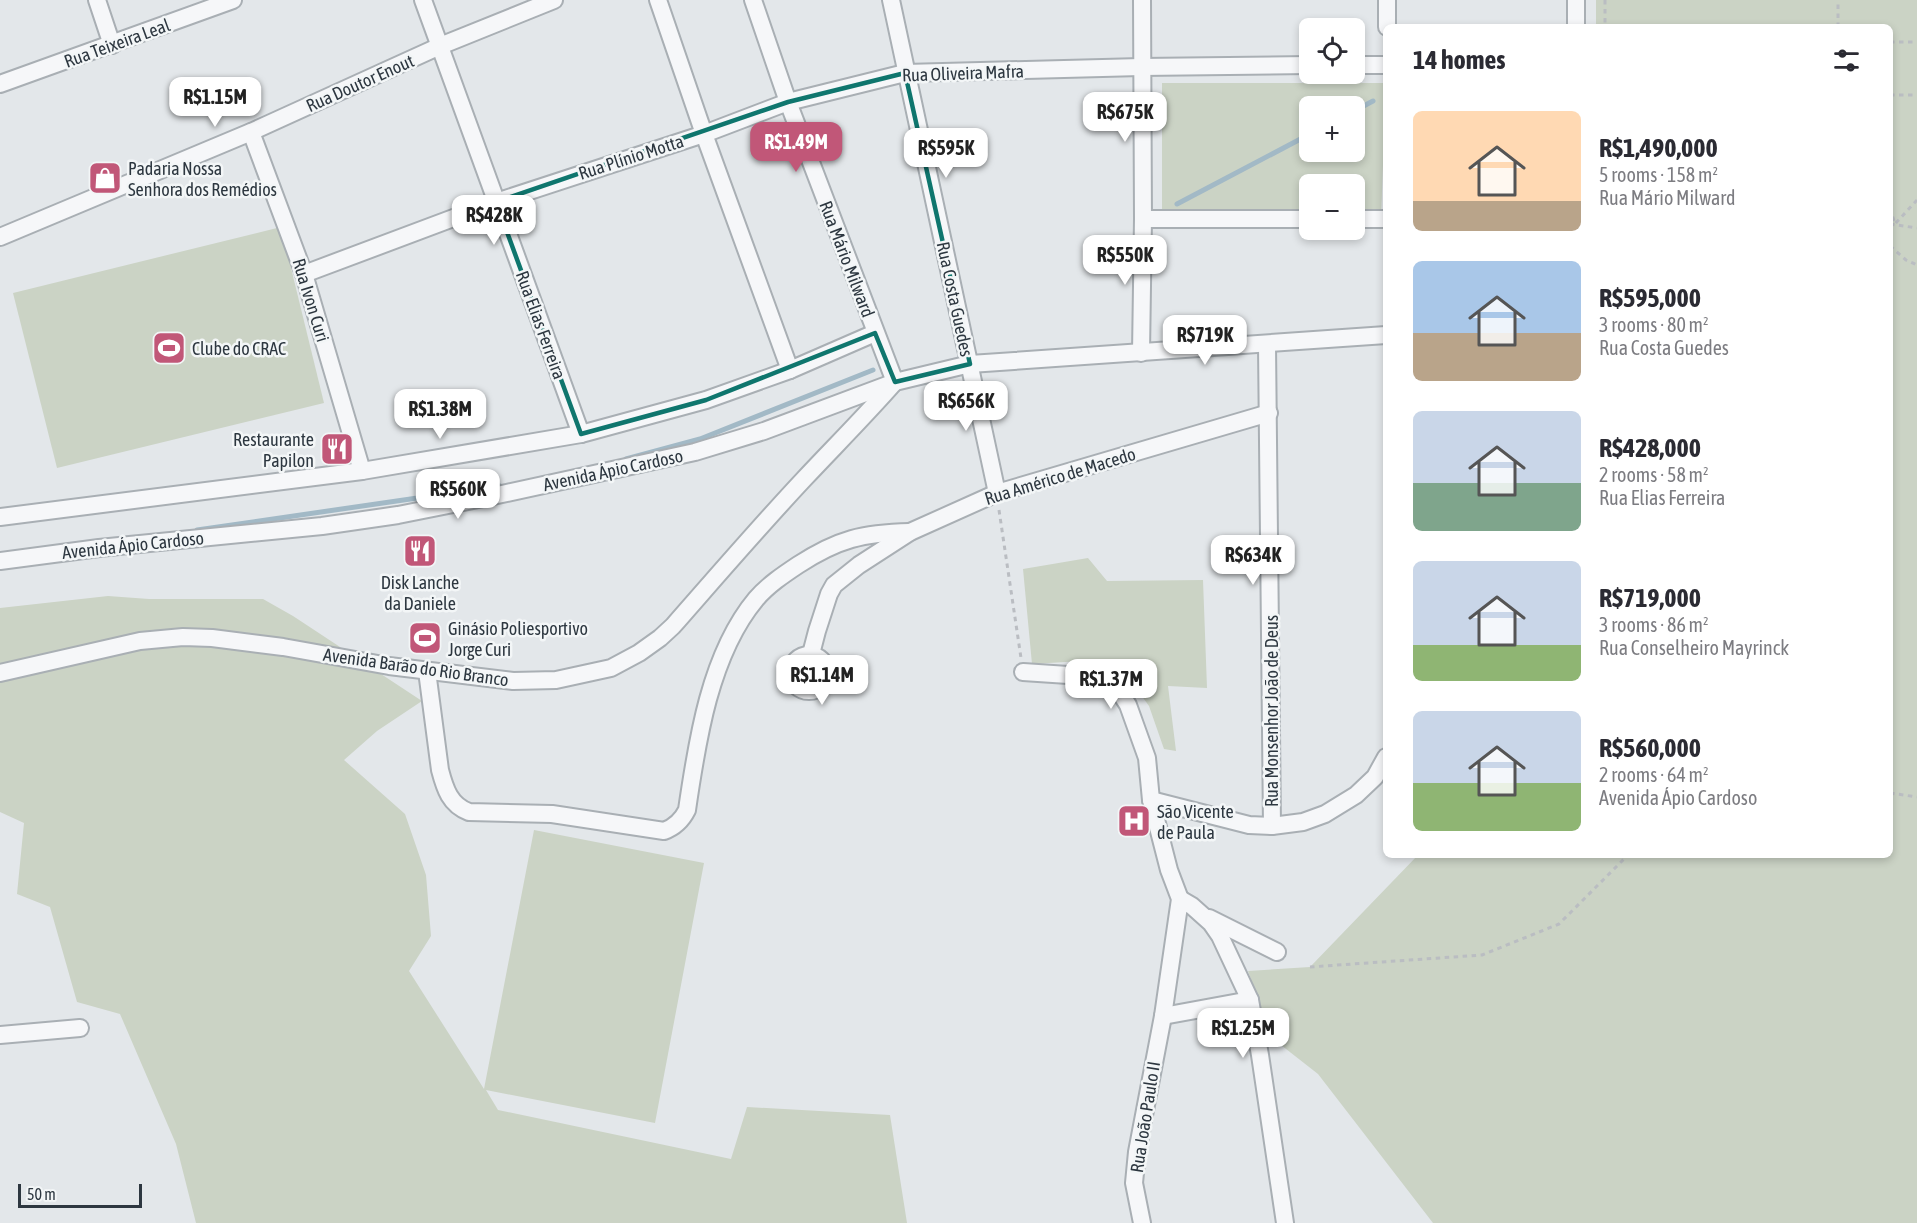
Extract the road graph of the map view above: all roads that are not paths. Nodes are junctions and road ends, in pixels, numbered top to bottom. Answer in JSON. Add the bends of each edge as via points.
{"nodes":[{"id":1,"x":97,"y":0,"type":"edge"},
{"id":2,"x":233,"y":0,"type":"edge"},
{"id":3,"x":423,"y":0,"type":"edge"},
{"id":4,"x":554,"y":0,"type":"edge"},
{"id":5,"x":658,"y":0,"type":"edge"},
{"id":6,"x":753,"y":0,"type":"edge"},
{"id":7,"x":891,"y":0,"type":"edge"},
{"id":8,"x":1142,"y":0,"type":"edge"},
{"id":9,"x":1387,"y":0,"type":"edge"},
{"id":10,"x":1576,"y":0,"type":"edge"},
{"id":11,"x":1388,"y":24,"type":"edge"},
{"id":12,"x":1576,"y":24,"type":"edge"},
{"id":13,"x":112,"y":45,"type":"junction"},
{"id":14,"x":441,"y":46,"type":"junction"},
{"id":15,"x":1299,"y":65,"type":"edge"},
{"id":16,"x":1365,"y":65,"type":"edge"},
{"id":17,"x":1383,"y":65,"type":"edge"},
{"id":18,"x":1141,"y":67,"type":"junction"},
{"id":19,"x":905,"y":73,"type":"junction"},
{"id":20,"x":0,"y":84,"type":"edge"},
{"id":21,"x":788,"y":102,"type":"junction"},
{"id":22,"x":251,"y":132,"type":"junction"},
{"id":23,"x":704,"y":134,"type":"junction"},
{"id":24,"x":496,"y":202,"type":"junction"},
{"id":25,"x":1143,"y":219,"type":"junction"},
{"id":26,"x":1299,"y":219,"type":"edge"},
{"id":27,"x":1365,"y":219,"type":"edge"},
{"id":28,"x":1383,"y":219,"type":"edge"},
{"id":29,"x":0,"y":237,"type":"edge"},
{"id":30,"x":304,"y":274,"type":"junction"},
{"id":31,"x":875,"y":333,"type":"junction"},
{"id":32,"x":1383,"y":335,"type":"edge"},
{"id":33,"x":1267,"y":345,"type":"junction"},
{"id":34,"x":1141,"y":353,"type":"junction"},
{"id":35,"x":970,"y":364,"type":"junction"},
{"id":36,"x":790,"y":370,"type":"junction"},
{"id":37,"x":895,"y":382,"type":"junction"},
{"id":38,"x":1269,"y":413,"type":"junction"},
{"id":39,"x":581,"y":434,"type":"junction"},
{"id":40,"x":362,"y":471,"type":"junction"},
{"id":41,"x":997,"y":493,"type":"junction"},
{"id":42,"x":0,"y":518,"type":"edge"},
{"id":43,"x":910,"y":532,"type":"junction"},
{"id":44,"x":0,"y":561,"type":"edge"},
{"id":45,"x":811,"y":654,"type":"dead end"},
{"id":46,"x":428,"y":671,"type":"junction"},
{"id":47,"x":1023,"y":672,"type":"road end"},
{"id":48,"x":0,"y":673,"type":"edge"},
{"id":49,"x":1383,"y":762,"type":"edge"},
{"id":50,"x":1151,"y":800,"type":"junction"},
{"id":51,"x":1272,"y":826,"type":"junction"},
{"id":52,"x":1180,"y":899,"type":"junction"},
{"id":53,"x":1203,"y":914,"type":"junction"},
{"id":54,"x":1277,"y":952,"type":"dead end"},
{"id":55,"x":1250,"y":1000,"type":"junction"},
{"id":56,"x":1163,"y":1016,"type":"junction"},
{"id":57,"x":80,"y":1028,"type":"dead end"},
{"id":58,"x":0,"y":1035,"type":"edge"},
{"id":59,"x":1142,"y":1223,"type":"edge"},
{"id":60,"x":1284,"y":1223,"type":"edge"}],
"edges":[{"from":1,"to":13,"type":"street"},
{"from":2,"to":13,"type":"street","name":"Rua Teixeira Leal"},
{"from":3,"to":14,"type":"street","name":"Rua Elias Ferreira"},
{"from":4,"to":14,"type":"street","name":"Rua Doutor Enout"},
{"from":5,"to":23,"type":"street"},
{"from":6,"to":21,"type":"street","name":"Rua Mário Milward"},
{"from":7,"to":19,"type":"street","name":"Rua Costa Guedes"},
{"from":8,"to":18,"type":"street"},
{"from":9,"to":11,"type":"street"},
{"from":10,"to":12,"type":"street"},
{"from":13,"to":20,"type":"street","name":"Rua Teixeira Leal"},
{"from":14,"to":22,"type":"street","name":"Rua Doutor Enout"},
{"from":14,"to":24,"type":"street","name":"Rua Elias Ferreira"},
{"from":15,"to":18,"type":"street","name":"Rua Oliveira Mafra"},
{"from":16,"to":17,"type":"street"},
{"from":18,"to":19,"type":"street","name":"Rua Oliveira Mafra"},
{"from":18,"to":25,"type":"street"},
{"from":19,"to":21,"type":"street","name":"Rua Oliveira Mafra"},
{"from":19,"to":35,"type":"street","name":"Rua Costa Guedes"},
{"from":21,"to":23,"type":"street","name":"Rua Plínio Motta"},
{"from":21,"to":31,"type":"street","name":"Rua Mário Milward"},
{"from":22,"to":29,"type":"street","name":"Rua Doutor Enout"},
{"from":22,"to":30,"type":"street","name":"Rua Ivon Curi"},
{"from":23,"to":24,"type":"street","name":"Rua Plínio Motta"},
{"from":23,"to":36,"type":"street"},
{"from":24,"to":30,"type":"street","name":"Rua Plínio Motta"},
{"from":24,"to":39,"type":"street","name":"Rua Elias Ferreira"},
{"from":25,"to":26,"type":"street"},
{"from":25,"to":34,"type":"street"},
{"from":27,"to":28,"type":"street"},
{"from":30,"to":40,"type":"street","name":"Rua Ivon Curi"},
{"from":31,"to":36,"type":"street"},
{"from":31,"to":37,"type":"street","name":"Rua Mário Milward"},
{"from":32,"to":33,"type":"street","name":"Avenida Ápio Cardoso"},
{"from":33,"to":34,"type":"street","name":"Avenida Ápio Cardoso"},
{"from":33,"to":38,"type":"street","name":"Rua Monsenhor João de Deus"},
{"from":34,"to":35,"type":"street","name":"Avenida Ápio Cardoso"},
{"from":35,"to":37,"type":"street","name":"Avenida Ápio Cardoso"},
{"from":35,"to":41,"type":"street","name":"Rua Costa Guedes"},
{"from":36,"to":39,"type":"street","via":[[706,400]]},
{"from":37,"to":44,"type":"street","name":"Avenida Ápio Cardoso","via":[[695,452],[398,515]]},
{"from":37,"to":46,"type":"street","name":"Avenida Barão do Rio Branco","via":[[673,626],[639,653],[611,668],[556,680],[513,681]]},
{"from":38,"to":41,"type":"street","name":"Rua Américo de Macedo"},
{"from":38,"to":51,"type":"street","name":"Rua Monsenhor João de Deus"},
{"from":39,"to":40,"type":"street"},
{"from":40,"to":42,"type":"street"},
{"from":41,"to":43,"type":"street","name":"Rua Américo de Macedo"},
{"from":43,"to":45,"type":"street","name":"Rua Américo de Macedo","via":[[834,585]]},
{"from":43,"to":46,"type":"street","via":[[864,535],[821,550],[771,584],[755,600],[731,637],[716,674],[704,715],[687,810],[678,824],[664,831],[552,814],[469,812],[459,808],[450,798],[440,770]]},
{"from":46,"to":48,"type":"street","name":"Avenida Barão do Rio Branco","via":[[283,647],[183,637],[140,642]]},
{"from":47,"to":50,"type":"street","name":"Rua João Paulo II","via":[[1098,677],[1113,685],[1128,705],[1139,731],[1147,758]]},
{"from":49,"to":51,"type":"street","via":[[1367,786],[1341,806],[1303,822]]},
{"from":50,"to":51,"type":"street","via":[[1249,825]]},
{"from":50,"to":52,"type":"street","name":"Rua João Paulo II"},
{"from":52,"to":53,"type":"street"},
{"from":52,"to":56,"type":"street","name":"Rua João Paulo II"},
{"from":53,"to":54,"type":"street"},
{"from":53,"to":55,"type":"street","via":[[1220,936]]},
{"from":55,"to":56,"type":"street"},
{"from":55,"to":60,"type":"street"},
{"from":56,"to":59,"type":"street","name":"Rua João Paulo II","via":[[1137,1152],[1134,1183]]},
{"from":57,"to":58,"type":"street"}]}
